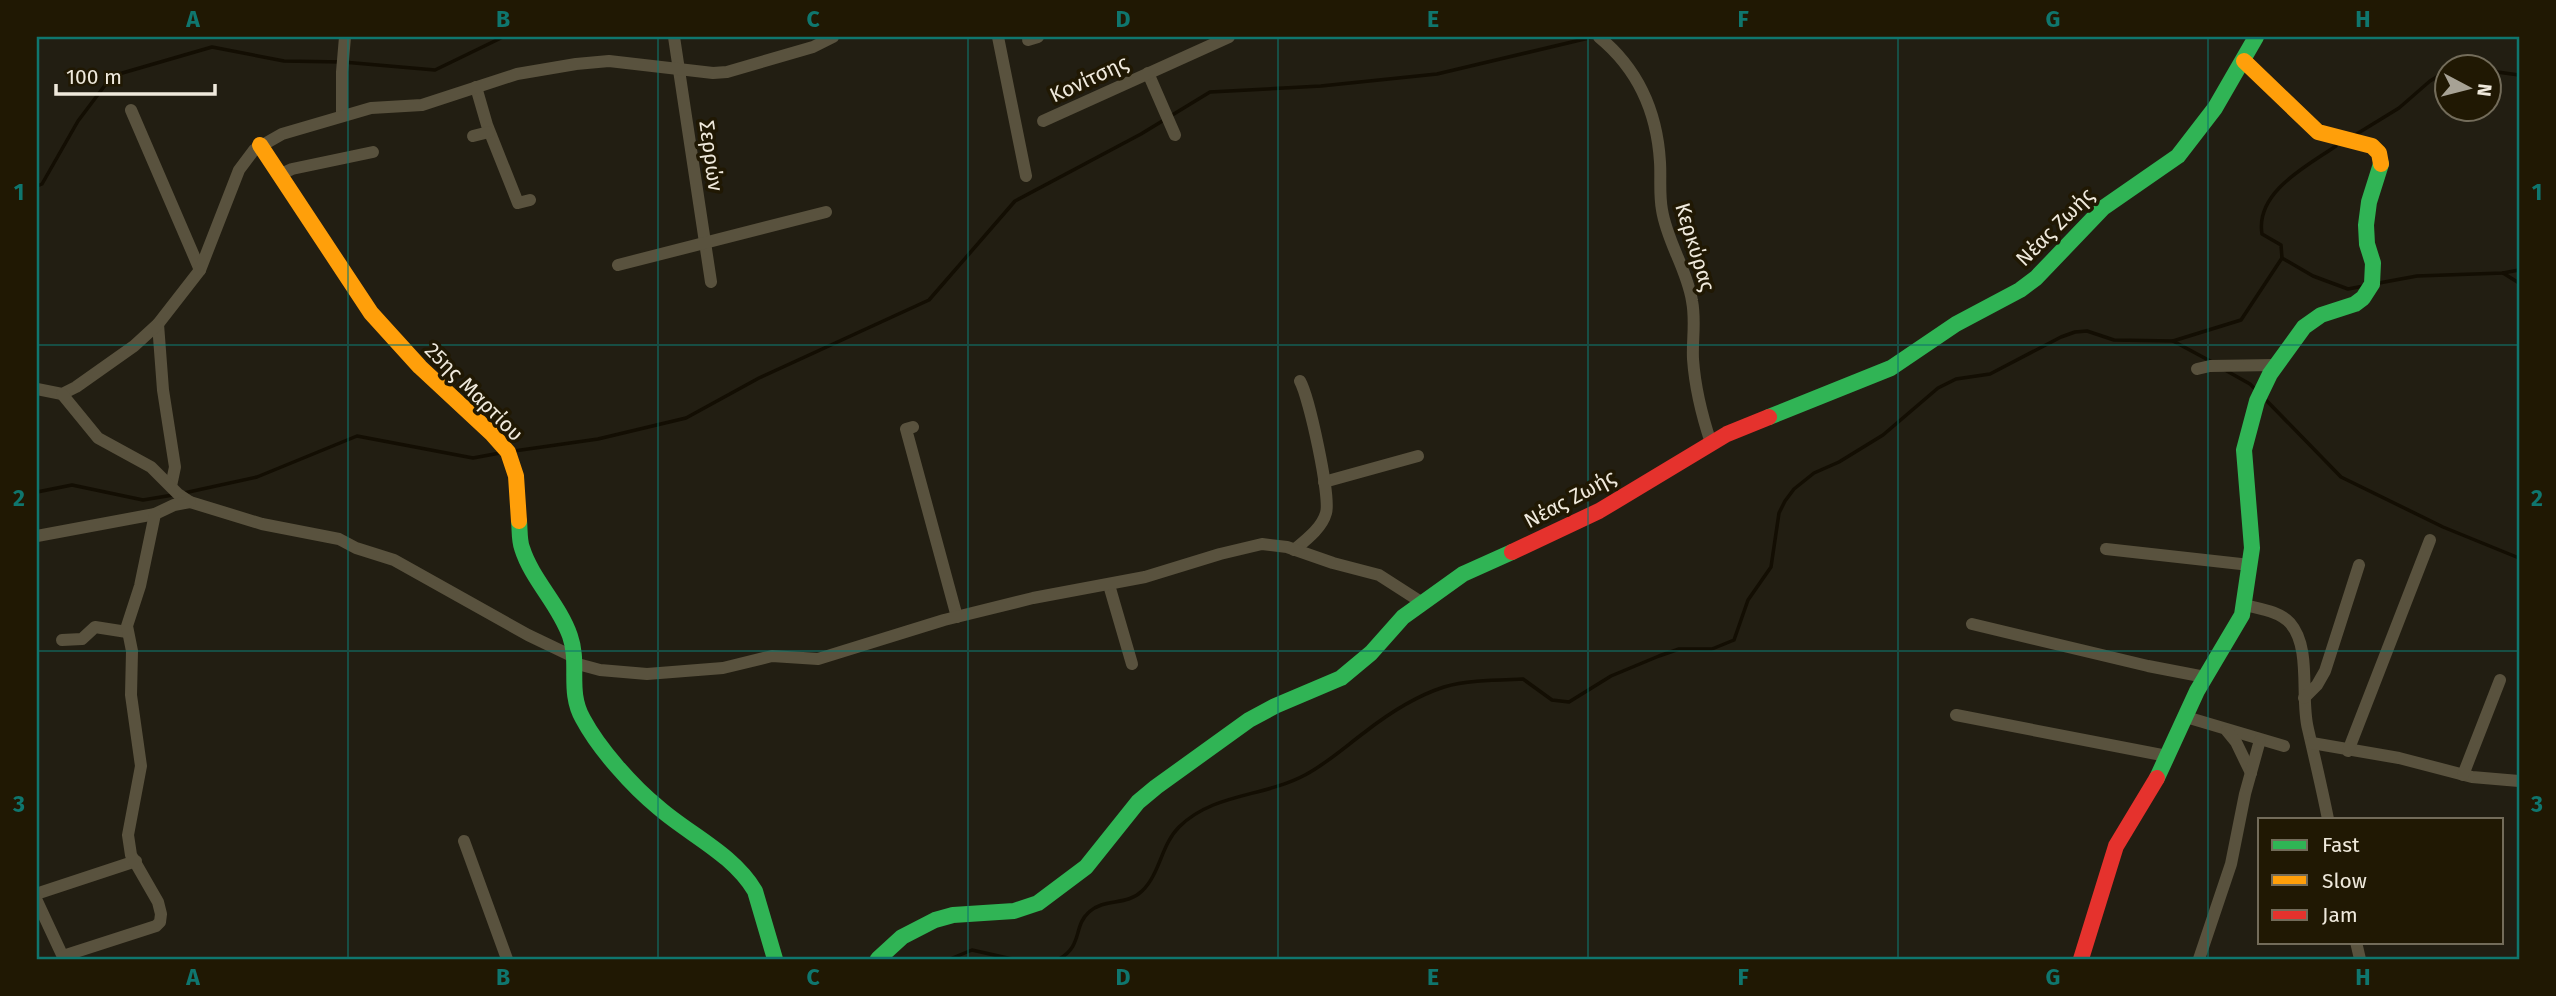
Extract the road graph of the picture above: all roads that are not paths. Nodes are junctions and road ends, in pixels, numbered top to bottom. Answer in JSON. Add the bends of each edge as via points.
{"nodes":[{"id":1,"x":345,"y":37,"type":"edge"},
{"id":2,"x":674,"y":37,"type":"edge"},
{"id":3,"x":833,"y":37,"type":"edge"},
{"id":4,"x":998,"y":37,"type":"edge"},
{"id":5,"x":1226,"y":37,"type":"edge"},
{"id":6,"x":1598,"y":37,"type":"edge"},
{"id":7,"x":2256,"y":37,"type":"edge"},
{"id":8,"x":2244,"y":61,"type":"junction"},
{"id":9,"x":679,"y":69,"type":"junction"},
{"id":10,"x":1148,"y":73,"type":"junction"},
{"id":11,"x":476,"y":87,"type":"junction"},
{"id":12,"x":131,"y":110,"type":"dead end"},
{"id":13,"x":342,"y":116,"type":"junction"},
{"id":14,"x":1043,"y":121,"type":"dead end"},
{"id":15,"x":489,"y":132,"type":"junction"},
{"id":16,"x":1175,"y":135,"type":"dead end"},
{"id":17,"x":473,"y":136,"type":"dead end"},
{"id":18,"x":260,"y":145,"type":"junction"},
{"id":19,"x":373,"y":152,"type":"dead end"},
{"id":20,"x":279,"y":175,"type":"junction"},
{"id":21,"x":1026,"y":176,"type":"dead end"},
{"id":22,"x":530,"y":200,"type":"dead end"},
{"id":23,"x":826,"y":212,"type":"dead end"},
{"id":24,"x":705,"y":242,"type":"junction"},
{"id":25,"x":618,"y":265,"type":"dead end"},
{"id":26,"x":200,"y":270,"type":"junction"},
{"id":27,"x":711,"y":282,"type":"dead end"},
{"id":28,"x":158,"y":324,"type":"junction"},
{"id":29,"x":2276,"y":365,"type":"junction"},
{"id":30,"x":2197,"y":369,"type":"dead end"},
{"id":31,"x":1300,"y":381,"type":"dead end"},
{"id":32,"x":37,"y":389,"type":"edge"},
{"id":33,"x":62,"y":394,"type":"junction"},
{"id":34,"x":913,"y":427,"type":"dead end"},
{"id":35,"x":1711,"y":443,"type":"junction"},
{"id":36,"x":1418,"y":456,"type":"dead end"},
{"id":37,"x":1324,"y":482,"type":"junction"},
{"id":38,"x":171,"y":486,"type":"junction"},
{"id":39,"x":190,"y":502,"type":"junction"},
{"id":40,"x":155,"y":514,"type":"junction"},
{"id":41,"x":37,"y":536,"type":"edge"},
{"id":42,"x":2430,"y":540,"type":"dead end"},
{"id":43,"x":1294,"y":550,"type":"junction"},
{"id":44,"x":2106,"y":550,"type":"dead end"},
{"id":45,"x":2250,"y":565,"type":"junction"},
{"id":46,"x":2358,"y":565,"type":"dead end"},
{"id":47,"x":1109,"y":585,"type":"junction"},
{"id":48,"x":1421,"y":602,"type":"junction"},
{"id":49,"x":2245,"y":605,"type":"junction"},
{"id":50,"x":957,"y":617,"type":"junction"},
{"id":51,"x":1972,"y":624,"type":"dead end"},
{"id":52,"x":127,"y":632,"type":"junction"},
{"id":53,"x":62,"y":640,"type":"dead end"},
{"id":54,"x":574,"y":660,"type":"junction"},
{"id":55,"x":1132,"y":664,"type":"dead end"},
{"id":56,"x":2205,"y":677,"type":"junction"},
{"id":57,"x":2500,"y":680,"type":"dead end"},
{"id":58,"x":2304,"y":698,"type":"junction"},
{"id":59,"x":1956,"y":715,"type":"dead end"},
{"id":60,"x":2186,"y":717,"type":"junction"},
{"id":61,"x":2227,"y":731,"type":"junction"},
{"id":62,"x":2260,"y":740,"type":"junction"},
{"id":63,"x":2312,"y":743,"type":"junction"},
{"id":64,"x":2284,"y":746,"type":"dead end"},
{"id":65,"x":2348,"y":751,"type":"junction"},
{"id":66,"x":2167,"y":756,"type":"junction"},
{"id":67,"x":2250,"y":773,"type":"junction"},
{"id":68,"x":2463,"y":775,"type":"junction"},
{"id":69,"x":2519,"y":781,"type":"edge"},
{"id":70,"x":2328,"y":818,"type":"edge"},
{"id":71,"x":464,"y":841,"type":"dead end"},
{"id":72,"x":136,"y":861,"type":"junction"},
{"id":73,"x":37,"y":895,"type":"edge"},
{"id":74,"x":37,"y":901,"type":"edge"},
{"id":75,"x":64,"y":957,"type":"edge"},
{"id":76,"x":507,"y":959,"type":"edge"},
{"id":77,"x":775,"y":959,"type":"edge"},
{"id":78,"x":878,"y":959,"type":"edge"},
{"id":79,"x":2081,"y":959,"type":"edge"},
{"id":80,"x":2199,"y":959,"type":"edge"}],
"edges":[{"from":1,"to":13,"type":"street"},
{"from":2,"to":9,"type":"street","name":"Σερρών"},
{"from":3,"to":9,"type":"street","via":[[727,72]]},
{"from":4,"to":21,"type":"street"},
{"from":5,"to":10,"type":"street","name":"Κονίτσης"},
{"from":6,"to":35,"type":"street","name":"Κερκύρας","via":[[1627,63],[1658,138],[1662,211],[1688,278],[1695,321],[1695,376]]},
{"from":7,"to":8,"type":"street","name":"Νέας Ζωής"},
{"from":8,"to":29,"type":"street","via":[[2313,128],[2372,146],[2381,158],[2366,225],[2372,284],[2356,304],[2312,320]]},
{"from":8,"to":35,"type":"street","name":"Νέας Ζωής","via":[[2216,108],[2178,156],[2103,208],[2028,285],[1956,324],[1882,373]]},
{"from":9,"to":11,"type":"street","via":[[593,61],[517,74]]},
{"from":9,"to":24,"type":"street","name":"Σερρών"},
{"from":10,"to":14,"type":"street","name":"Κονίτσης"},
{"from":10,"to":16,"type":"street"},
{"from":11,"to":13,"type":"street","via":[[422,105],[371,108]]},
{"from":11,"to":15,"type":"street"},
{"from":12,"to":26,"type":"street"},
{"from":13,"to":18,"type":"street"},
{"from":15,"to":17,"type":"street"},
{"from":15,"to":22,"type":"street","via":[[518,203]]},
{"from":18,"to":20,"type":"street","name":"25ης Μαρτίου"},
{"from":18,"to":26,"type":"street","via":[[239,170]]},
{"from":19,"to":20,"type":"street"},
{"from":20,"to":54,"type":"street","name":"25ης Μαρτίου","via":[[383,327],[508,452],[516,475],[521,545],[565,625]]},
{"from":23,"to":24,"type":"street"},
{"from":24,"to":25,"type":"street"},
{"from":24,"to":27,"type":"street","name":"Σερρών"},
{"from":26,"to":28,"type":"street"},
{"from":28,"to":33,"type":"street","via":[[94,376]]},
{"from":28,"to":38,"type":"street","via":[[175,467]]},
{"from":29,"to":30,"type":"street"},
{"from":29,"to":45,"type":"street","via":[[2257,401],[2245,440]]},
{"from":31,"to":37,"type":"street"},
{"from":32,"to":33,"type":"street"},
{"from":33,"to":38,"type":"street","via":[[98,438],[151,467]]},
{"from":34,"to":50,"type":"street","via":[[906,429]]},
{"from":35,"to":48,"type":"street","name":"Νέας Ζωής","via":[[1599,511],[1479,566]]},
{"from":36,"to":37,"type":"street"},
{"from":37,"to":43,"type":"street","via":[[1326,514]]},
{"from":38,"to":39,"type":"street"},
{"from":39,"to":40,"type":"street"},
{"from":39,"to":54,"type":"street","via":[[262,524],[339,539],[394,560]]},
{"from":40,"to":41,"type":"street"},
{"from":40,"to":52,"type":"street"},
{"from":42,"to":65,"type":"street"},
{"from":43,"to":47,"type":"street","via":[[1275,545],[1246,547]]},
{"from":43,"to":48,"type":"street","via":[[1379,575]]},
{"from":44,"to":45,"type":"street"},
{"from":45,"to":49,"type":"street"},
{"from":46,"to":58,"type":"street","via":[[2325,671]]},
{"from":47,"to":50,"type":"street"},
{"from":47,"to":55,"type":"street"},
{"from":48,"to":78,"type":"street","name":"Νέας Ζωής","via":[[1341,678],[1250,720],[1156,787],[1138,802],[1086,867],[1038,903],[1014,911],[935,920],[902,937]]},
{"from":49,"to":56,"type":"street"},
{"from":49,"to":58,"type":"street","via":[[2289,622],[2301,649]]},
{"from":50,"to":54,"type":"street","via":[[818,659],[772,656],[723,668],[648,674],[600,670]]},
{"from":51,"to":56,"type":"street"},
{"from":52,"to":53,"type":"street","via":[[95,627],[82,639]]},
{"from":52,"to":72,"type":"street","via":[[141,766],[128,835]]},
{"from":54,"to":77,"type":"street","name":"25ης Μαρτίου","via":[[573,693],[582,718],[657,808],[749,881]]},
{"from":56,"to":60,"type":"street"},
{"from":57,"to":68,"type":"street"},
{"from":58,"to":63,"type":"street"},
{"from":59,"to":66,"type":"street"},
{"from":60,"to":61,"type":"street"},
{"from":60,"to":66,"type":"street"},
{"from":61,"to":62,"type":"street"},
{"from":61,"to":67,"type":"street"},
{"from":62,"to":64,"type":"street"},
{"from":62,"to":67,"type":"street"},
{"from":63,"to":65,"type":"street"},
{"from":63,"to":70,"type":"street"},
{"from":65,"to":68,"type":"street","via":[[2399,758]]},
{"from":66,"to":79,"type":"street","via":[[2116,846]]},
{"from":67,"to":80,"type":"street","via":[[2231,863]]},
{"from":68,"to":69,"type":"street"},
{"from":71,"to":76,"type":"street"},
{"from":72,"to":73,"type":"street"},
{"from":72,"to":75,"type":"street","via":[[158,902],[160,922]]},
{"from":74,"to":75,"type":"street"}]}
